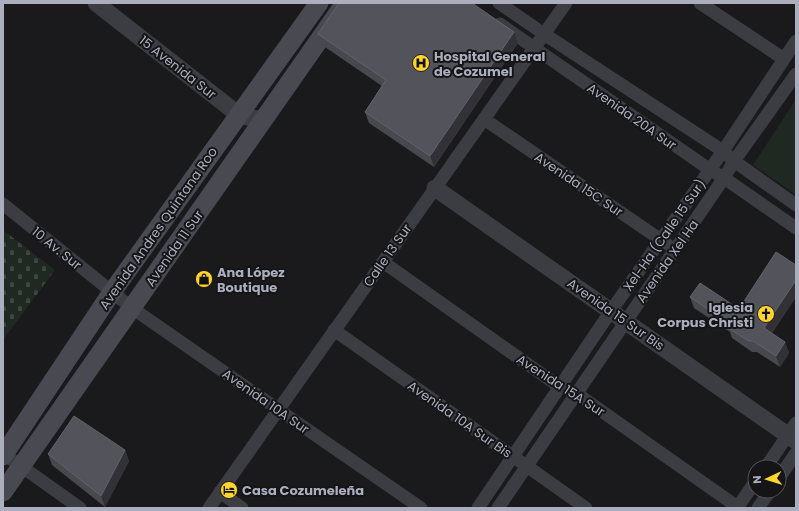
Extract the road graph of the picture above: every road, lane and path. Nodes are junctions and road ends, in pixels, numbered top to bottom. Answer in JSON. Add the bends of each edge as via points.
{"nodes":[{"id":1,"x":96,"y":3,"type":"edge"},
{"id":2,"x":319,"y":3,"type":"edge"},
{"id":3,"x":345,"y":3,"type":"edge"},
{"id":4,"x":499,"y":3,"type":"edge"},
{"id":5,"x":566,"y":3,"type":"edge"},
{"id":6,"x":700,"y":3,"type":"edge"},
{"id":7,"x":488,"y":16,"type":"edge"},
{"id":8,"x":544,"y":34,"type":"junction"},
{"id":9,"x":796,"y":41,"type":"edge"},
{"id":10,"x":534,"y":48,"type":"junction"},
{"id":11,"x":784,"y":59,"type":"junction"},
{"id":12,"x":796,"y":74,"type":"edge"},
{"id":13,"x":239,"y":115,"type":"junction"},
{"id":14,"x":265,"y":117,"type":"junction"},
{"id":15,"x":484,"y":119,"type":"junction"},
{"id":16,"x":723,"y":151,"type":"junction"},
{"id":17,"x":734,"y":161,"type":"junction"},
{"id":18,"x":709,"y":170,"type":"junction"},
{"id":19,"x":724,"y":178,"type":"junction"},
{"id":20,"x":435,"y":188,"type":"junction"},
{"id":21,"x":3,"y":204,"type":"edge"},
{"id":22,"x":796,"y":205,"type":"edge"},
{"id":23,"x":796,"y":228,"type":"edge"},
{"id":24,"x":661,"y":240,"type":"junction"},
{"id":25,"x":675,"y":249,"type":"junction"},
{"id":26,"x":382,"y":262,"type":"junction"},
{"id":27,"x":112,"y":292,"type":"junction"},
{"id":28,"x":132,"y":308,"type":"junction"},
{"id":29,"x":611,"y":311,"type":"junction"},
{"id":30,"x":625,"y":321,"type":"junction"},
{"id":31,"x":334,"y":330,"type":"junction"},
{"id":32,"x":560,"y":387,"type":"junction"},
{"id":33,"x":576,"y":393,"type":"junction"},
{"id":34,"x":279,"y":410,"type":"junction"},
{"id":35,"x":793,"y":433,"type":"edge"},
{"id":36,"x":796,"y":453,"type":"edge"},
{"id":37,"x":4,"y":455,"type":"edge"},
{"id":38,"x":512,"y":456,"type":"junction"},
{"id":39,"x":772,"y":459,"type":"edge"},
{"id":40,"x":22,"y":466,"type":"junction"},
{"id":41,"x":526,"y":466,"type":"junction"},
{"id":42,"x":787,"y":466,"type":"edge"},
{"id":43,"x":3,"y":492,"type":"edge"},
{"id":44,"x":220,"y":492,"type":"junction"},
{"id":45,"x":747,"y":494,"type":"edge"},
{"id":46,"x":764,"y":499,"type":"edge"},
{"id":47,"x":80,"y":508,"type":"edge"},
{"id":48,"x":209,"y":508,"type":"edge"},
{"id":49,"x":242,"y":508,"type":"edge"},
{"id":50,"x":421,"y":508,"type":"edge"},
{"id":51,"x":478,"y":508,"type":"edge"},
{"id":52,"x":498,"y":508,"type":"edge"},
{"id":53,"x":586,"y":508,"type":"edge"},
{"id":54,"x":738,"y":508,"type":"edge"},
{"id":55,"x":758,"y":508,"type":"edge"}],
"edges":[{"from":1,"to":13,"type":"street","name":"15 Avenida Sur"},
{"from":2,"to":13,"type":"main road","name":"Avenida Andres Quintana Roo"},
{"from":3,"to":14,"type":"main road","name":"Avenida 11 Sur"},
{"from":4,"to":8,"type":"street","name":"Avenida 20A Sur"},
{"from":5,"to":8,"type":"street","name":"Calle 13 Sur"},
{"from":6,"to":11,"type":"street"},
{"from":7,"to":10,"type":"street","name":"Avenida 20A Sur"},
{"from":8,"to":10,"type":"street","name":"Calle 13 Sur"},
{"from":8,"to":16,"type":"street","name":"Avenida 20A Sur"},
{"from":9,"to":11,"type":"street","name":"Xel-Ha (Calle 15 Sur)"},
{"from":10,"to":15,"type":"street","name":"Calle 13 Sur"},
{"from":10,"to":18,"type":"street","name":"Avenida 20A Sur"},
{"from":11,"to":16,"type":"street","name":"Xel-Ha (Calle 15 Sur)"},
{"from":12,"to":17,"type":"street","name":"Avenida Xel Ha"},
{"from":13,"to":14,"type":"street","name":"15 Avenida Sur","via":[[256,119]]},
{"from":13,"to":27,"type":"main road","name":"Avenida Andres Quintana Roo"},
{"from":14,"to":28,"type":"main road","name":"Avenida 11 Sur"},
{"from":15,"to":20,"type":"street","name":"Calle 13 Sur"},
{"from":15,"to":24,"type":"street","name":"Avenida 15C Sur"},
{"from":16,"to":17,"type":"street","name":"Avenida 20A Sur"},
{"from":16,"to":18,"type":"street","name":"Xel-Ha (Calle 15 Sur)"},
{"from":17,"to":19,"type":"street","name":"Avenida Xel Ha"},
{"from":17,"to":22,"type":"street","name":"Avenida 20A Sur"},
{"from":18,"to":19,"type":"street","name":"Avenida 20A Sur"},
{"from":18,"to":24,"type":"street","name":"Xel-Ha (Calle 15 Sur)"},
{"from":19,"to":23,"type":"street","name":"Avenida 20A Sur"},
{"from":19,"to":25,"type":"street","name":"Avenida Xel Ha"},
{"from":20,"to":26,"type":"street","name":"Calle 13 Sur"},
{"from":20,"to":29,"type":"street","name":"Avenida 15 Sur Bis"},
{"from":21,"to":27,"type":"street","name":"10 Av. Sur"},
{"from":24,"to":25,"type":"street","name":"Avenida 15C Sur"},
{"from":24,"to":29,"type":"street","name":"Xel-Ha (Calle 15 Sur)"},
{"from":25,"to":30,"type":"street","name":"Avenida Xel Ha"},
{"from":26,"to":31,"type":"street","name":"Calle 13 Sur"},
{"from":26,"to":32,"type":"street","name":"Avenida 15A Sur"},
{"from":27,"to":28,"type":"street","name":"Avenida 10A Sur"},
{"from":27,"to":37,"type":"main road","name":"Avenida Andres Quintana Roo"},
{"from":28,"to":34,"type":"street","name":"Avenida 10A Sur"},
{"from":28,"to":40,"type":"main road","name":"Avenida 11 Sur"},
{"from":29,"to":30,"type":"street","name":"Avenida 15 Sur Bis"},
{"from":29,"to":32,"type":"street","name":"Xel-Ha (Calle 15 Sur)"},
{"from":30,"to":33,"type":"street","name":"Avenida Xel Ha"},
{"from":30,"to":35,"type":"street","name":"Avenida 15 Sur Bis"},
{"from":31,"to":34,"type":"street","name":"Calle 13 Sur"},
{"from":31,"to":38,"type":"street","name":"Avenida 10A Sur Bis"},
{"from":32,"to":33,"type":"street","name":"Avenida 15A Sur"},
{"from":32,"to":38,"type":"street","name":"Xel-Ha (Calle 15 Sur)"},
{"from":33,"to":41,"type":"street","name":"Avenida Xel Ha"},
{"from":33,"to":54,"type":"street","name":"Avenida 15A Sur"},
{"from":34,"to":44,"type":"street","name":"Calle 13 Sur"},
{"from":34,"to":50,"type":"street","name":"Avenida 10A Sur"},
{"from":35,"to":39,"type":"street"},
{"from":36,"to":42,"type":"street"},
{"from":37,"to":40,"type":"street"},
{"from":38,"to":41,"type":"street","name":"Avenida 10A Sur Bis"},
{"from":38,"to":51,"type":"street","name":"Xel-Ha (Calle 15 Sur)"},
{"from":40,"to":43,"type":"main road","name":"Avenida 11 Sur"},
{"from":40,"to":47,"type":"street"},
{"from":41,"to":52,"type":"street","name":"Avenida Xel Ha"},
{"from":41,"to":53,"type":"street","name":"Avenida 10A Sur Bis"},
{"from":44,"to":48,"type":"street","name":"Calle 13 Sur"},
{"from":44,"to":49,"type":"street"},
{"from":45,"to":54,"type":"street"},
{"from":46,"to":55,"type":"street"}]}
